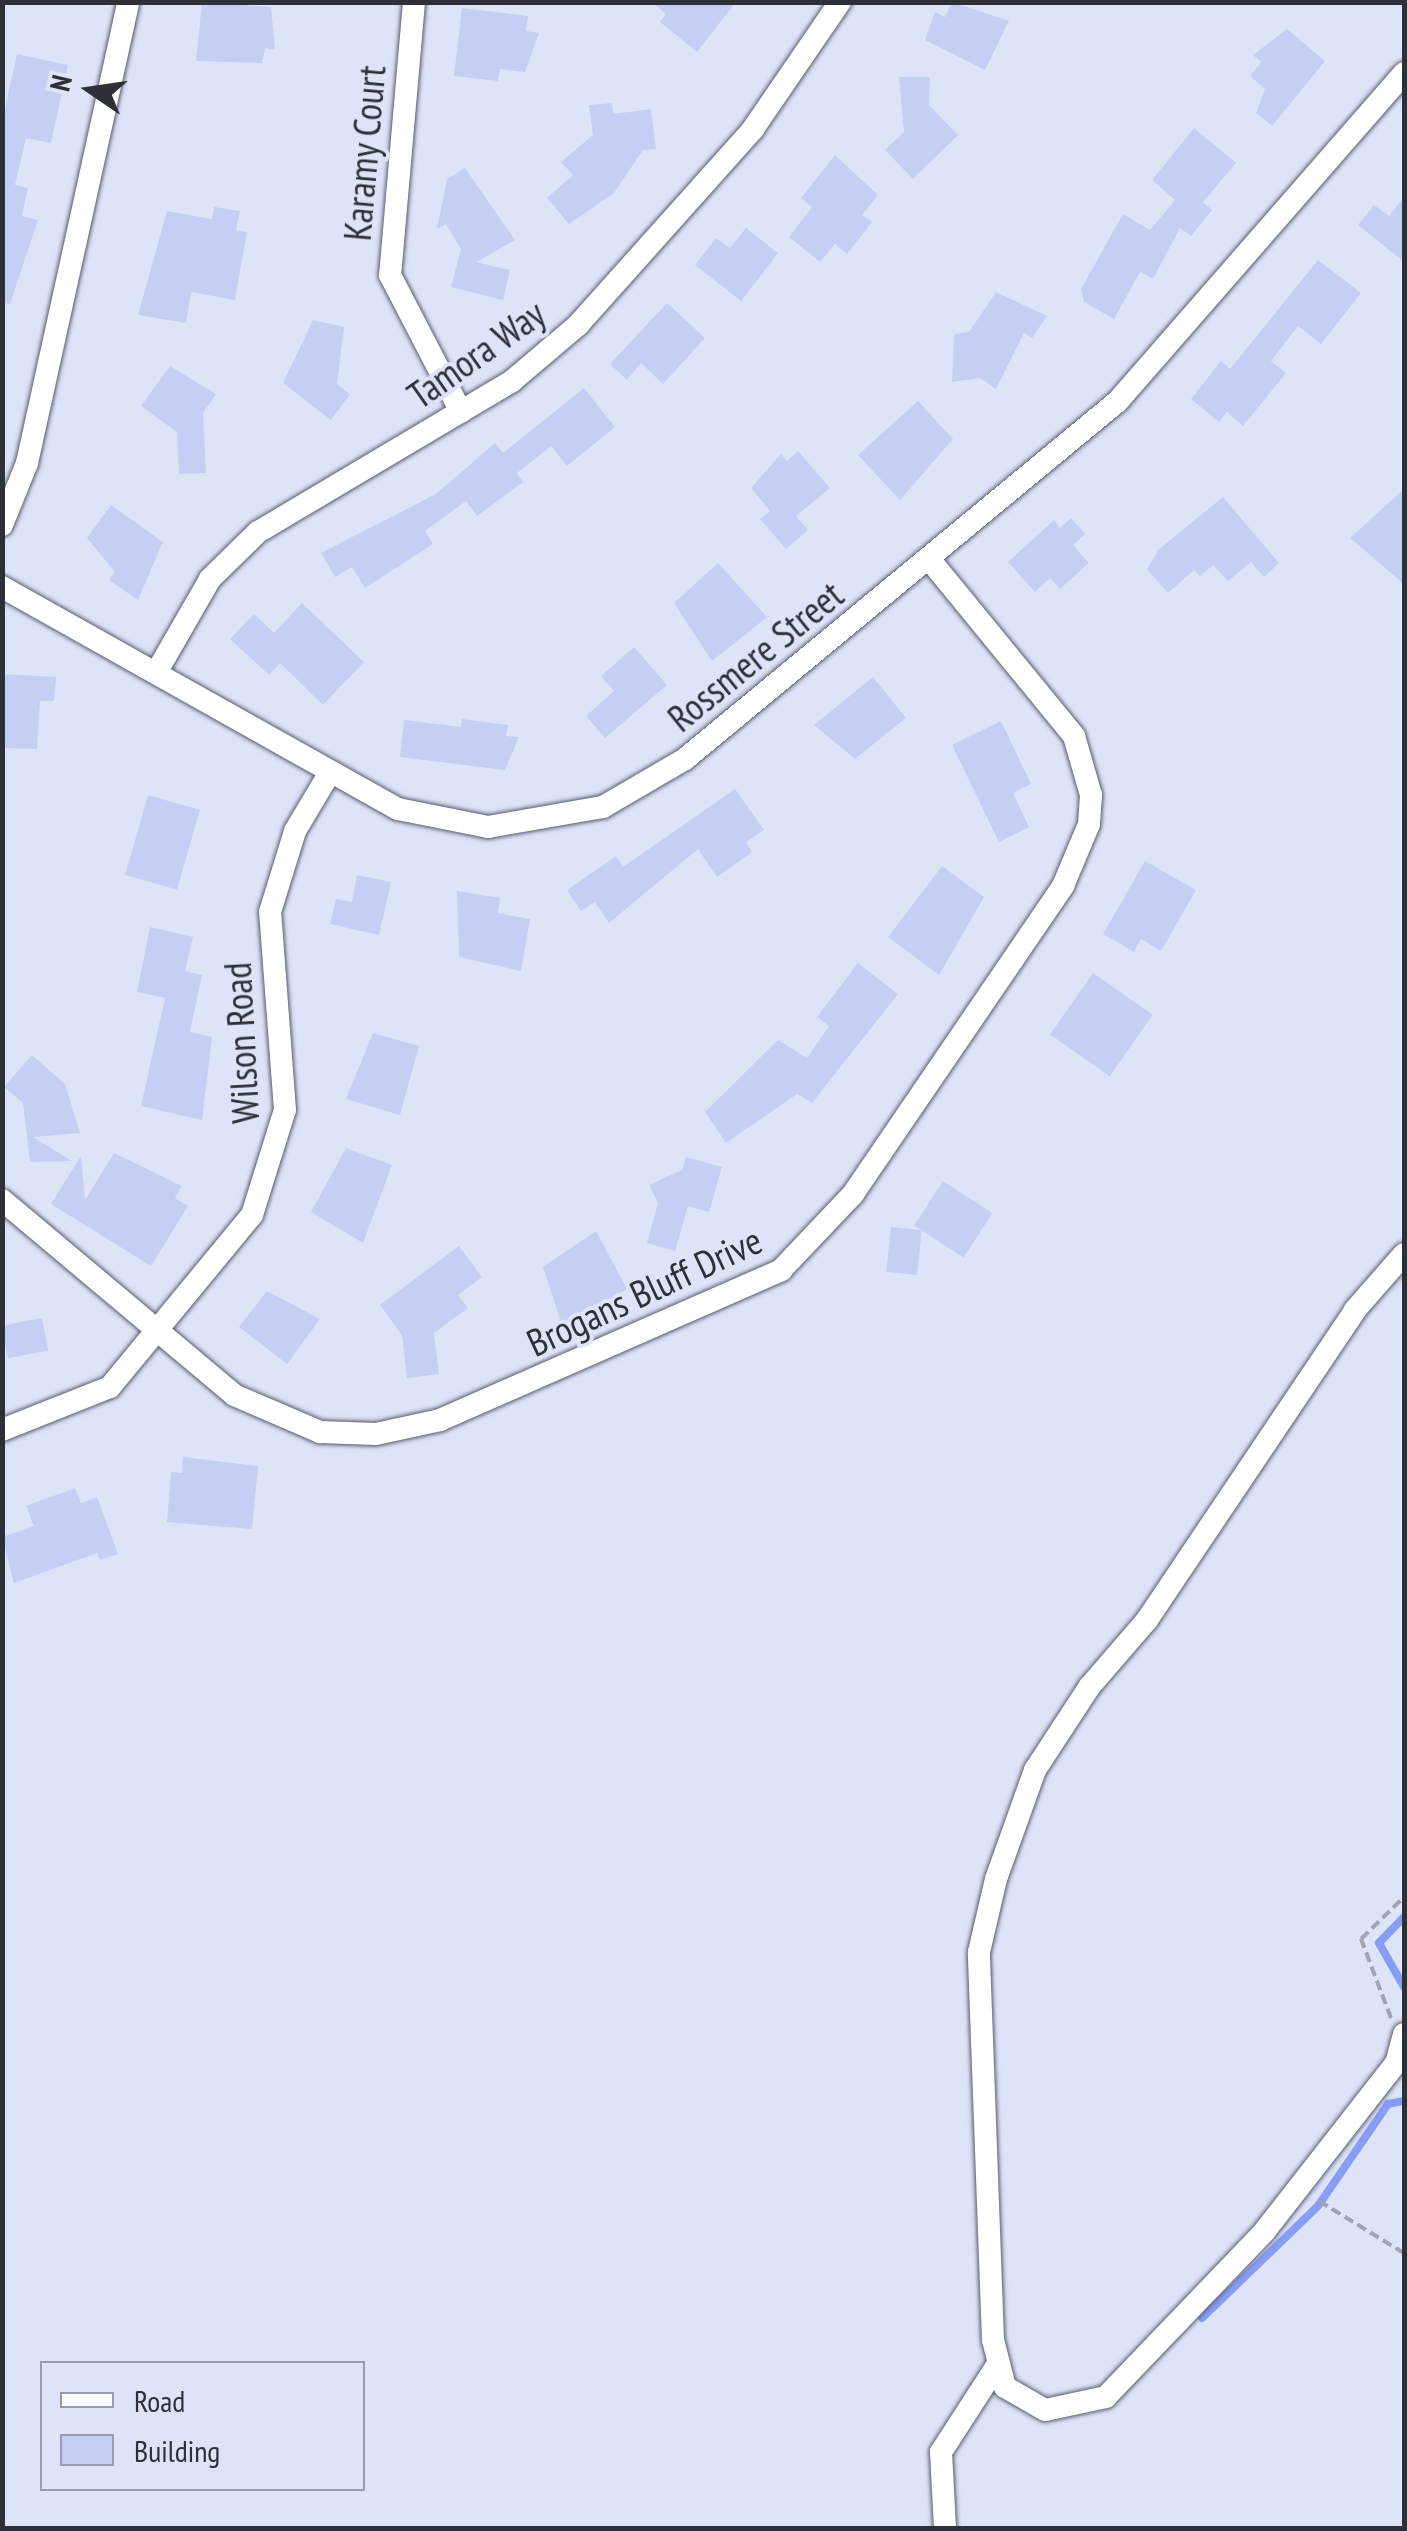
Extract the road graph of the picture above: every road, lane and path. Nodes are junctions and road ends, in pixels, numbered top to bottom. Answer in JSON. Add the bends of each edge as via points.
{"nodes":[{"id":1,"x":128,"y":2,"type":"edge"},
{"id":2,"x":414,"y":2,"type":"edge"},
{"id":3,"x":840,"y":2,"type":"edge"},
{"id":4,"x":1404,"y":73,"type":"edge"},
{"id":5,"x":460,"y":412,"type":"junction"},
{"id":6,"x":2,"y":525,"type":"edge"},
{"id":7,"x":929,"y":558,"type":"junction"},
{"id":8,"x":2,"y":586,"type":"edge"},
{"id":9,"x":156,"y":674,"type":"junction"},
{"id":10,"x":330,"y":774,"type":"junction"},
{"id":11,"x":2,"y":1200,"type":"edge"},
{"id":12,"x":1404,"y":1254,"type":"edge"},
{"id":13,"x":158,"y":1337,"type":"junction"},
{"id":14,"x":2,"y":1430,"type":"edge"},
{"id":15,"x":1404,"y":1897,"type":"edge"},
{"id":16,"x":1404,"y":2034,"type":"edge"},
{"id":17,"x":1324,"y":2204,"type":"dead end"},
{"id":18,"x":1404,"y":2253,"type":"edge"},
{"id":19,"x":996,"y":2367,"type":"junction"},
{"id":20,"x":945,"y":2528,"type":"edge"}],
"edges":[{"from":1,"to":6,"type":"street","via":[[27,463]]},
{"from":2,"to":5,"type":"street","name":"Karamy Court","via":[[390,274]]},
{"from":3,"to":5,"type":"street","name":"Tamora Way","via":[[753,129],[578,325]]},
{"from":4,"to":7,"type":"street","name":"Rossmere Street","via":[[1149,370]]},
{"from":5,"to":9,"type":"street","name":"Tamora Way","via":[[234,552]]},
{"from":7,"to":10,"type":"street","name":"Rossmere Street","via":[[685,759],[603,807],[526,825],[457,825]]},
{"from":7,"to":13,"type":"street","name":"Brogans Bluff Drive","via":[[1074,736],[1091,795],[1088,824],[1063,886],[807,1249],[749,1288],[440,1420],[376,1434],[320,1432],[264,1412]]},
{"from":8,"to":9,"type":"street","name":"Rossmere Street"},
{"from":9,"to":10,"type":"street","name":"Rossmere Street"},
{"from":10,"to":13,"type":"street","name":"Wilson Road","via":[[295,831],[270,912],[286,1083],[275,1162],[237,1240]]},
{"from":11,"to":13,"type":"street","name":"Brogans Bluff Drive"},
{"from":12,"to":19,"type":"street","via":[[1355,1310],[1036,1770],[978,1952]]},
{"from":13,"to":14,"type":"street","name":"Wilson Road","via":[[110,1386]]},
{"from":15,"to":16,"type":"path","via":[[1361,1939]]},
{"from":16,"to":19,"type":"street","via":[[1396,2063],[1264,2232],[1106,2397],[1046,2410],[1005,2387]]},
{"from":17,"to":18,"type":"path"},
{"from":19,"to":20,"type":"street","via":[[941,2452]]}]}
